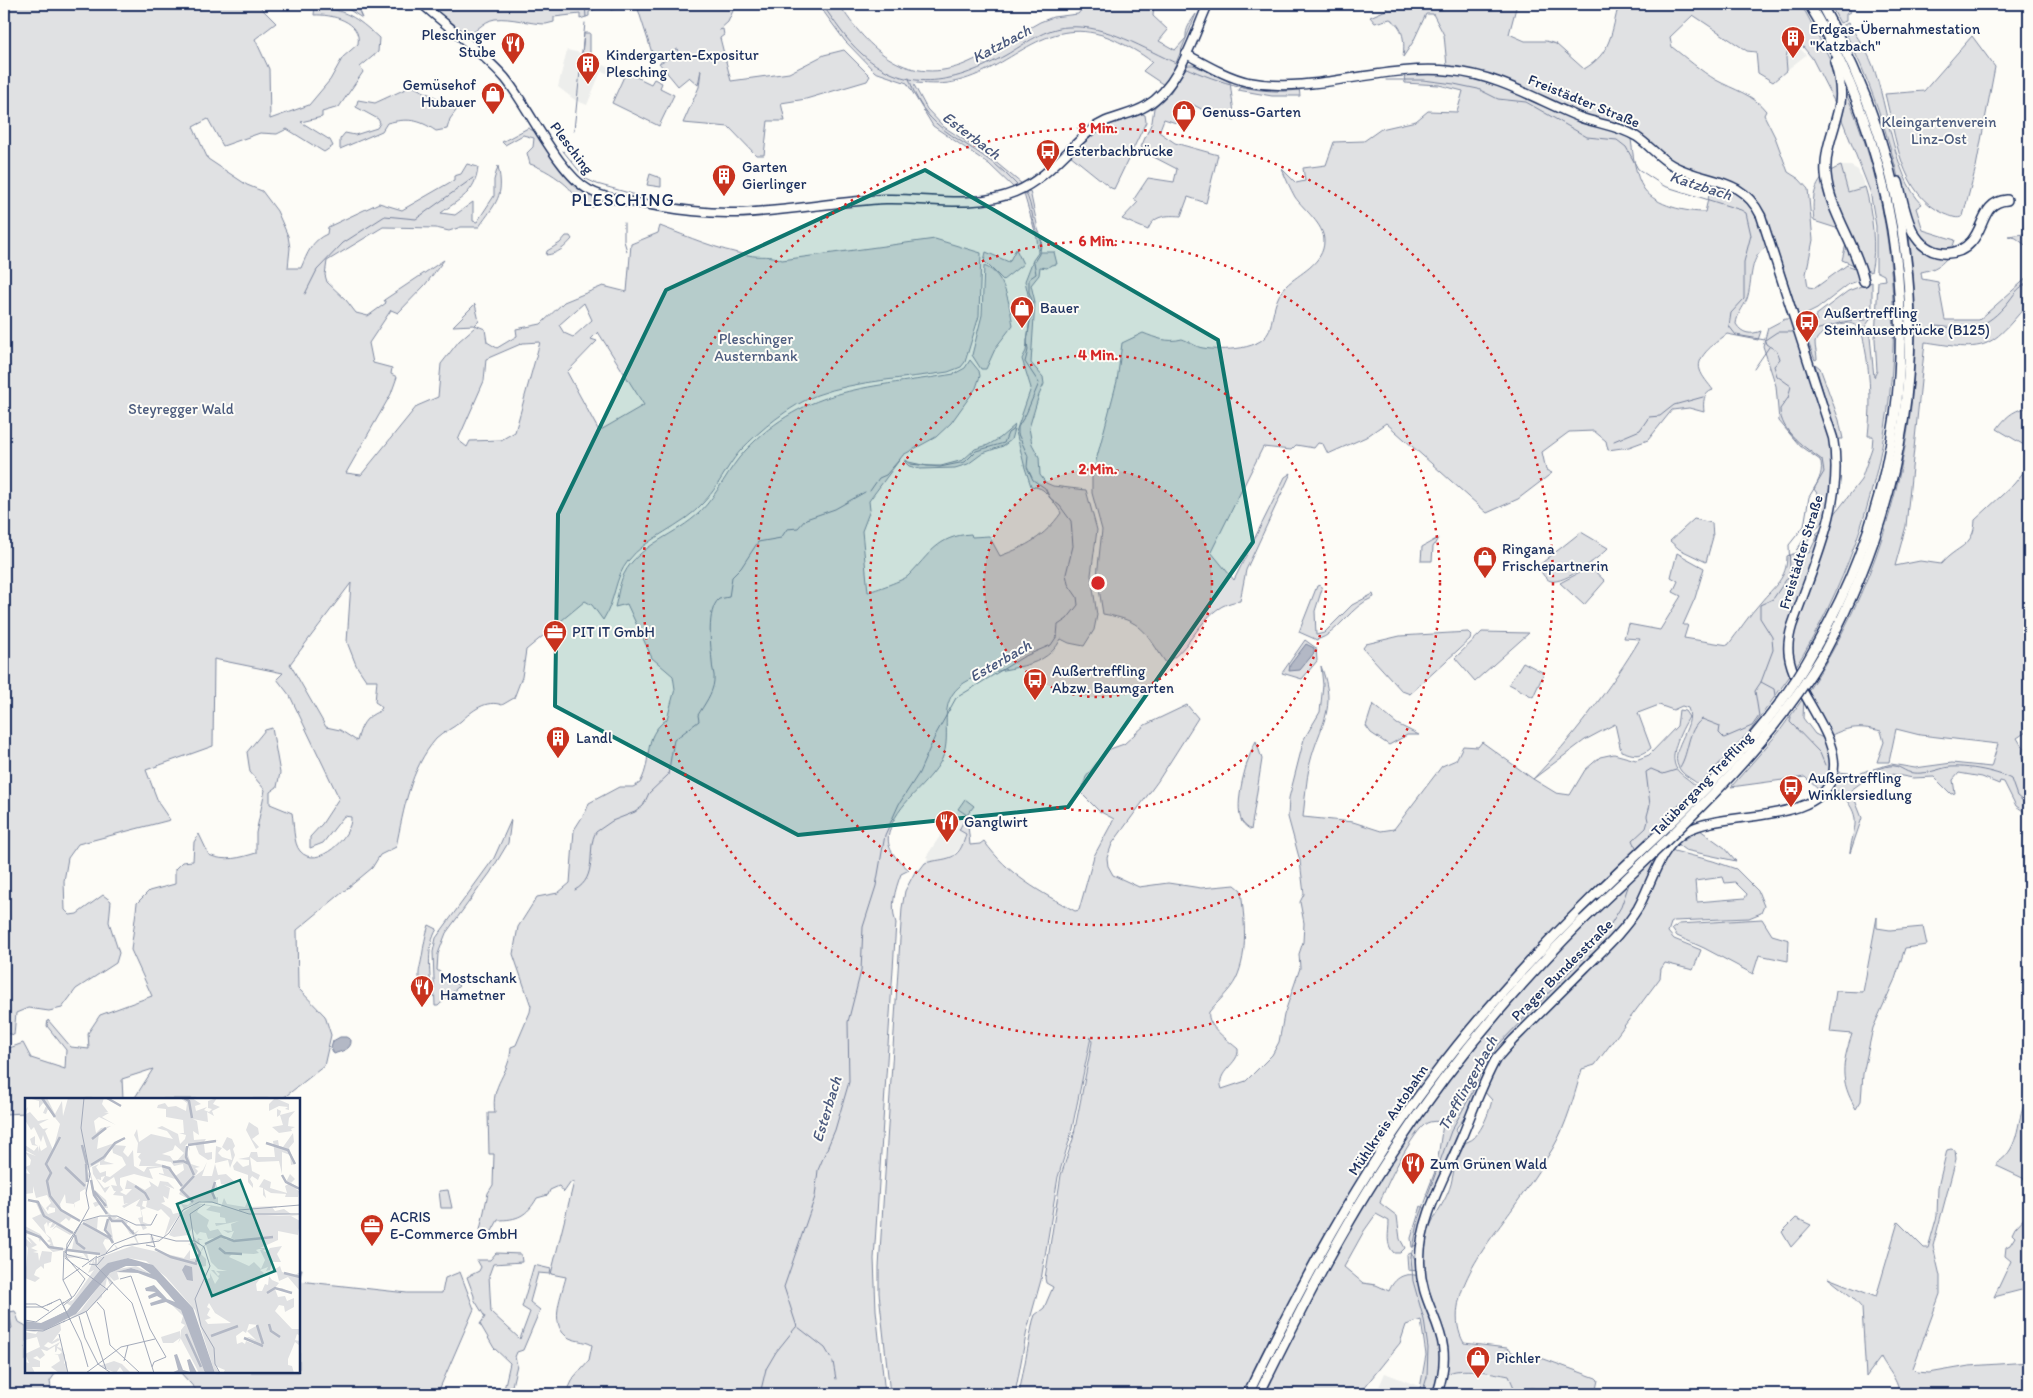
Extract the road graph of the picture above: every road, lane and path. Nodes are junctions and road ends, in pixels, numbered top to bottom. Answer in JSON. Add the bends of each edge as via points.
{"nodes":[{"id":1,"x":422,"y":4,"type":"edge"},
{"id":2,"x":1208,"y":4,"type":"edge"},
{"id":3,"x":1809,"y":4,"type":"edge"},
{"id":4,"x":1821,"y":4,"type":"edge"},
{"id":5,"x":1832,"y":44,"type":"junction"},
{"id":6,"x":1184,"y":57,"type":"junction"},
{"id":7,"x":1887,"y":161,"type":"junction"},
{"id":8,"x":2007,"y":200,"type":"dead end"},
{"id":9,"x":1864,"y":281,"type":"dead end"},
{"id":10,"x":1832,"y":778,"type":"joint"},
{"id":11,"x":1596,"y":893,"type":"joint"},
{"id":12,"x":1583,"y":920,"type":"joint"},
{"id":13,"x":1248,"y":1394,"type":"edge"},
{"id":14,"x":1259,"y":1394,"type":"edge"},
{"id":15,"x":1437,"y":1394,"type":"edge"}],
"edges":[{"from":1,"to":6,"type":"main road","name":"Plesching","via":[[502,75],[581,185],[597,194],[683,211],[765,212],[869,200],[973,202],[1017,192],[1048,172],[1098,125],[1154,101],[1166,89]]},
{"from":2,"to":6,"type":"main road"},
{"from":3,"to":5,"type":"highway"},
{"from":4,"to":7,"type":"highway","via":[[1858,77]]},
{"from":5,"to":9,"type":"highway","via":[[1841,95],[1827,151],[1827,181],[1856,252]]},
{"from":5,"to":11,"type":"highway","name":"Talübergang Treffling","bridge":true,"via":[[1862,112],[1885,191],[1897,264],[1900,336],[1894,421],[1876,506],[1848,582],[1789,691],[1743,750],[1706,789]]},
{"from":6,"to":10,"type":"main road","name":"Freistädter Straße","via":[[1237,79],[1267,84],[1423,70],[1460,72],[1518,89],[1578,116],[1629,133],[1673,166],[1735,187],[1753,202],[1766,229],[1830,423],[1836,465],[1830,513],[1788,645],[1792,668],[1832,750]]},
{"from":7,"to":8,"type":"highway","via":[[1898,181],[1914,233],[1922,244],[1934,251],[1950,253],[1967,246],[1990,207]]},
{"from":7,"to":12,"type":"highway","name":"Talübergang Treffling","bridge":true,"via":[[1903,235],[1908,283],[1910,348],[1904,420],[1894,477],[1878,532],[1850,603],[1790,707],[1750,756]]},
{"from":10,"to":15,"type":"main road","name":"Prager Bundesstraße","via":[[1822,794],[1808,804],[1706,824],[1685,832],[1665,852],[1642,900],[1624,927],[1496,1059],[1433,1205],[1421,1242],[1421,1273],[1443,1340],[1443,1372]]},
{"from":11,"to":13,"type":"highway","name":"Mühlkreis Autobahn","via":[[1482,1015],[1406,1115],[1338,1220]]},
{"from":12,"to":14,"type":"highway","name":"Mühlkreis Autobahn","via":[[1489,1021],[1412,1122],[1347,1226]]}]}
